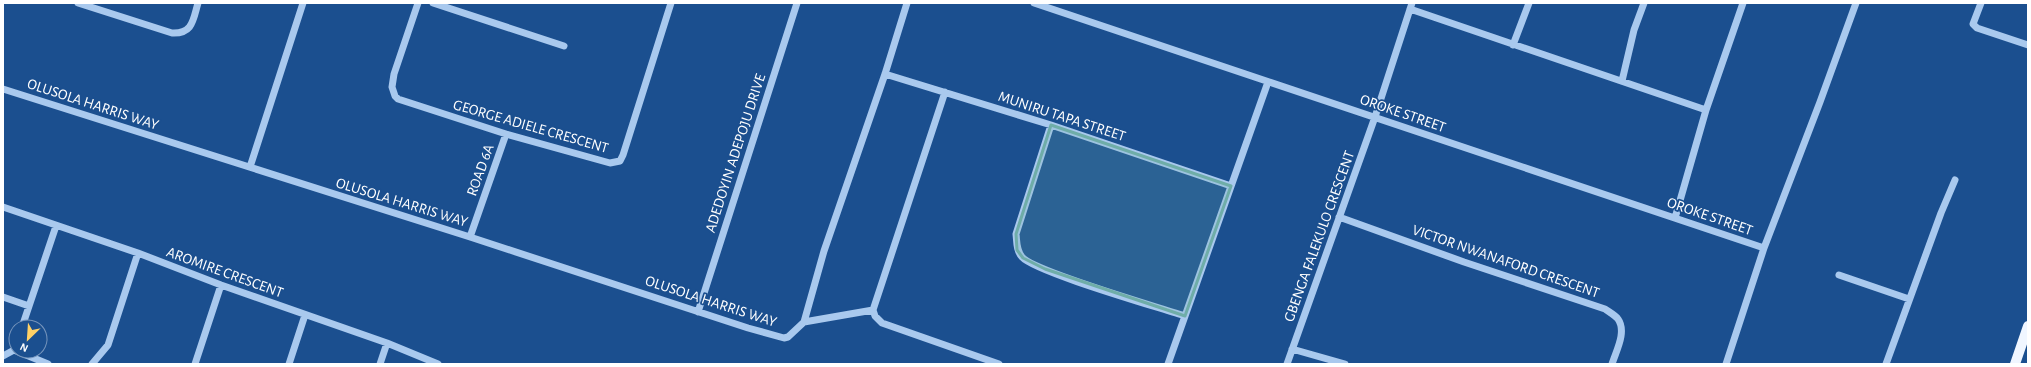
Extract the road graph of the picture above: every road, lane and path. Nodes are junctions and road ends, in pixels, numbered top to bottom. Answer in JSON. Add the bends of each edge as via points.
{"nodes":[{"id":1,"x":78,"y":3,"type":"edge"},
{"id":2,"x":198,"y":3,"type":"edge"},
{"id":3,"x":302,"y":3,"type":"edge"},
{"id":4,"x":418,"y":3,"type":"edge"},
{"id":5,"x":433,"y":3,"type":"edge"},
{"id":6,"x":671,"y":3,"type":"edge"},
{"id":7,"x":797,"y":3,"type":"edge"},
{"id":8,"x":907,"y":3,"type":"edge"},
{"id":9,"x":1034,"y":3,"type":"edge"},
{"id":10,"x":1529,"y":3,"type":"edge"},
{"id":11,"x":1644,"y":3,"type":"edge"},
{"id":12,"x":1743,"y":3,"type":"edge"},
{"id":13,"x":1856,"y":3,"type":"edge"},
{"id":14,"x":1980,"y":3,"type":"edge"},
{"id":15,"x":1411,"y":6,"type":"edge"},
{"id":16,"x":1513,"y":45,"type":"junction"},
{"id":17,"x":2028,"y":45,"type":"edge"},
{"id":18,"x":564,"y":46,"type":"dead end"},
{"id":19,"x":885,"y":74,"type":"junction"},
{"id":20,"x":1622,"y":81,"type":"junction"},
{"id":21,"x":1268,"y":82,"type":"junction"},
{"id":22,"x":3,"y":89,"type":"edge"},
{"id":23,"x":945,"y":92,"type":"junction"},
{"id":24,"x":1706,"y":110,"type":"junction"},
{"id":25,"x":1375,"y":118,"type":"junction"},
{"id":26,"x":1051,"y":125,"type":"junction"},
{"id":27,"x":506,"y":134,"type":"junction"},
{"id":28,"x":250,"y":167,"type":"junction"},
{"id":29,"x":1955,"y":180,"type":"dead end"},
{"id":30,"x":1231,"y":186,"type":"junction"},
{"id":31,"x":3,"y":207,"type":"edge"},
{"id":32,"x":1339,"y":216,"type":"junction"},
{"id":33,"x":1675,"y":218,"type":"junction"},
{"id":34,"x":56,"y":226,"type":"junction"},
{"id":35,"x":470,"y":237,"type":"junction"},
{"id":36,"x":1764,"y":248,"type":"junction"},
{"id":37,"x":138,"y":253,"type":"junction"},
{"id":38,"x":1839,"y":275,"type":"dead end"},
{"id":39,"x":221,"y":285,"type":"junction"},
{"id":40,"x":3,"y":297,"type":"edge"},
{"id":41,"x":1909,"y":299,"type":"junction"},
{"id":42,"x":29,"y":306,"type":"junction"},
{"id":43,"x":873,"y":310,"type":"junction"},
{"id":44,"x":698,"y":312,"type":"junction"},
{"id":45,"x":305,"y":315,"type":"junction"},
{"id":46,"x":1185,"y":316,"type":"junction"},
{"id":47,"x":25,"y":319,"type":"edge"},
{"id":48,"x":804,"y":322,"type":"junction"},
{"id":49,"x":2028,"y":326,"type":"edge"},
{"id":50,"x":387,"y":343,"type":"junction"},
{"id":51,"x":1292,"y":349,"type":"junction"},
{"id":52,"x":38,"y":359,"type":"edge"},
{"id":53,"x":48,"y":364,"type":"edge"},
{"id":54,"x":92,"y":364,"type":"edge"},
{"id":55,"x":195,"y":364,"type":"edge"},
{"id":56,"x":289,"y":364,"type":"edge"},
{"id":57,"x":380,"y":364,"type":"edge"},
{"id":58,"x":438,"y":364,"type":"edge"},
{"id":59,"x":999,"y":364,"type":"edge"},
{"id":60,"x":1168,"y":364,"type":"edge"},
{"id":61,"x":1287,"y":364,"type":"edge"},
{"id":62,"x":1345,"y":364,"type":"edge"},
{"id":63,"x":1612,"y":364,"type":"edge"},
{"id":64,"x":1726,"y":364,"type":"edge"},
{"id":65,"x":1886,"y":364,"type":"edge"},
{"id":66,"x":2015,"y":364,"type":"edge"}],
"edges":[{"from":1,"to":2,"type":"street","via":[[172,33],[186,32],[193,21]]},
{"from":3,"to":28,"type":"street"},
{"from":4,"to":27,"type":"street","name":"GEORGE ADIELE CRESCENT","via":[[394,74],[392,87],[395,96],[406,102]]},
{"from":5,"to":18,"type":"street"},
{"from":6,"to":27,"type":"street","name":"GEORGE ADIELE CRESCENT","via":[[620,161],[602,162]]},
{"from":7,"to":44,"type":"street","name":"ADEDOYIN ADEPOJU DRIVE"},
{"from":8,"to":19,"type":"street"},
{"from":9,"to":21,"type":"street","name":"OROKE STREET"},
{"from":10,"to":16,"type":"street"},
{"from":11,"to":20,"type":"street","via":[[1634,30]]},
{"from":12,"to":24,"type":"street"},
{"from":13,"to":36,"type":"street"},
{"from":14,"to":17,"type":"street","via":[[1973,24],[1977,28]]},
{"from":15,"to":16,"type":"street"},
{"from":15,"to":25,"type":"street","name":"GBENGA FALEKULO CRESCENT"},
{"from":16,"to":20,"type":"street"},
{"from":19,"to":23,"type":"street","name":"MUNIRU TAPA STREET"},
{"from":19,"to":48,"type":"street","via":[[824,251]]},
{"from":20,"to":24,"type":"street"},
{"from":21,"to":25,"type":"street","name":"OROKE STREET"},
{"from":21,"to":30,"type":"street"},
{"from":22,"to":28,"type":"street","name":"OLUSOLA HARRIS WAY"},
{"from":23,"to":26,"type":"street","name":"MUNIRU TAPA STREET"},
{"from":23,"to":43,"type":"street"},
{"from":24,"to":33,"type":"street"},
{"from":25,"to":32,"type":"street","name":"GBENGA FALEKULO CRESCENT"},
{"from":25,"to":33,"type":"street","name":"OROKE STREET"},
{"from":26,"to":30,"type":"street","name":"MUNIRU TAPA STREET"},
{"from":26,"to":46,"type":"street","via":[[1016,234],[1017,250],[1023,258],[1063,276]]},
{"from":27,"to":35,"type":"street","name":"ROAD 6A"},
{"from":28,"to":35,"type":"street","name":"OLUSOLA HARRIS WAY"},
{"from":29,"to":41,"type":"street"},
{"from":30,"to":46,"type":"street"},
{"from":31,"to":34,"type":"street","name":"AROMIRE CRESCENT"},
{"from":32,"to":51,"type":"street","name":"GBENGA FALEKULO CRESCENT"},
{"from":32,"to":63,"type":"street","name":"VICTOR NWANAFORD CRESCENT","via":[[1464,262],[1605,309],[1618,319],[1621,329],[1620,342]]},
{"from":33,"to":36,"type":"street","name":"OROKE STREET"},
{"from":34,"to":37,"type":"street","name":"AROMIRE CRESCENT"},
{"from":34,"to":42,"type":"street"},
{"from":35,"to":44,"type":"street","name":"OLUSOLA HARRIS WAY"},
{"from":36,"to":64,"type":"street"},
{"from":37,"to":39,"type":"street","name":"AROMIRE CRESCENT"},
{"from":37,"to":54,"type":"street","via":[[108,345]]},
{"from":38,"to":41,"type":"street"},
{"from":39,"to":45,"type":"street","name":"AROMIRE CRESCENT"},
{"from":39,"to":55,"type":"street"},
{"from":40,"to":42,"type":"street"},
{"from":41,"to":65,"type":"street"},
{"from":42,"to":47,"type":"street"},
{"from":43,"to":48,"type":"street"},
{"from":43,"to":59,"type":"street","via":[[882,323]]},
{"from":44,"to":48,"type":"street","name":"OLUSOLA HARRIS WAY","via":[[779,337],[788,337]]},
{"from":45,"to":50,"type":"street","name":"AROMIRE CRESCENT"},
{"from":45,"to":56,"type":"street"},
{"from":46,"to":60,"type":"street"},
{"from":49,"to":66,"type":"main road"},
{"from":50,"to":57,"type":"street"},
{"from":50,"to":58,"type":"street","name":"AROMIRE CRESCENT"},
{"from":51,"to":61,"type":"street","name":"GBENGA FALEKULO CRESCENT"},
{"from":51,"to":62,"type":"street"},
{"from":52,"to":53,"type":"street"}]}
